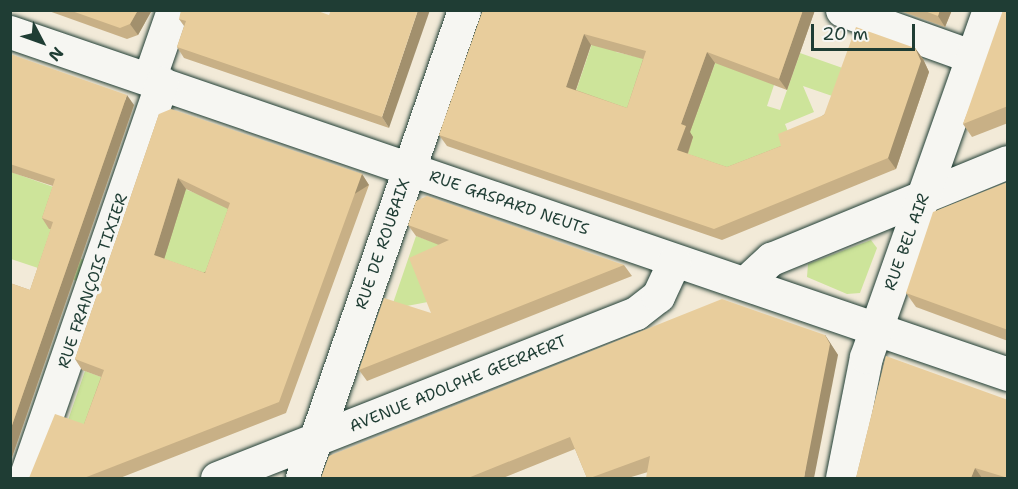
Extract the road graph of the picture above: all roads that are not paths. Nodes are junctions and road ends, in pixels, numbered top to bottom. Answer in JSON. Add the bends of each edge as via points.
{"nodes":[{"id":1,"x":173,"y":10,"type":"edge"},
{"id":2,"x":464,"y":10,"type":"edge"},
{"id":3,"x":842,"y":10,"type":"edge"},
{"id":4,"x":989,"y":10,"type":"edge"},
{"id":5,"x":10,"y":32,"type":"edge"},
{"id":6,"x":972,"y":57,"type":"junction"},
{"id":7,"x":156,"y":81,"type":"junction"},
{"id":8,"x":1008,"y":162,"type":"edge"},
{"id":9,"x":410,"y":168,"type":"junction"},
{"id":10,"x":924,"y":196,"type":"junction"},
{"id":11,"x":674,"y":261,"type":"junction"},
{"id":12,"x":747,"y":281,"type":"junction"},
{"id":13,"x":878,"y":326,"type":"junction"},
{"id":14,"x":1008,"y":374,"type":"edge"},
{"id":15,"x":316,"y":440,"type":"junction"},
{"id":16,"x":25,"y":478,"type":"edge"},
{"id":17,"x":217,"y":478,"type":"edge"},
{"id":18,"x":302,"y":478,"type":"edge"},
{"id":19,"x":842,"y":478,"type":"edge"}],
"edges":[{"from":1,"to":7,"type":"street","name":"RUE FRANÇOIS TIXIER"},
{"from":2,"to":9,"type":"street","name":"RUE DE ROUBAIX"},
{"from":3,"to":6,"type":"street"},
{"from":4,"to":6,"type":"street","name":"RUE BEL AIR"},
{"from":5,"to":7,"type":"street","name":"RUE GASPARD NEUTS"},
{"from":6,"to":10,"type":"street","name":"RUE BEL AIR"},
{"from":7,"to":9,"type":"street","name":"RUE GASPARD NEUTS"},
{"from":7,"to":16,"type":"street","name":"RUE FRANÇOIS TIXIER"},
{"from":8,"to":10,"type":"street"},
{"from":9,"to":11,"type":"street","name":"RUE GASPARD NEUTS"},
{"from":9,"to":15,"type":"street","name":"RUE DE ROUBAIX"},
{"from":10,"to":12,"type":"street","via":[[771,259]]},
{"from":10,"to":13,"type":"street","name":"RUE BEL AIR"},
{"from":11,"to":12,"type":"street","name":"RUE GASPARD NEUTS"},
{"from":11,"to":15,"type":"street","name":"AVENUE ADOLPHE GEERAERT","via":[[658,296],[636,313]]},
{"from":12,"to":13,"type":"street","name":"RUE GASPARD NEUTS"},
{"from":13,"to":14,"type":"street","name":"RUE GASPARD NEUTS"},
{"from":13,"to":19,"type":"street","name":"RUE BEL AIR"},
{"from":15,"to":17,"type":"street","name":"AVENUE ADOLPHE GEERAERT"},
{"from":15,"to":18,"type":"street","name":"RUE DE ROUBAIX"}]}
